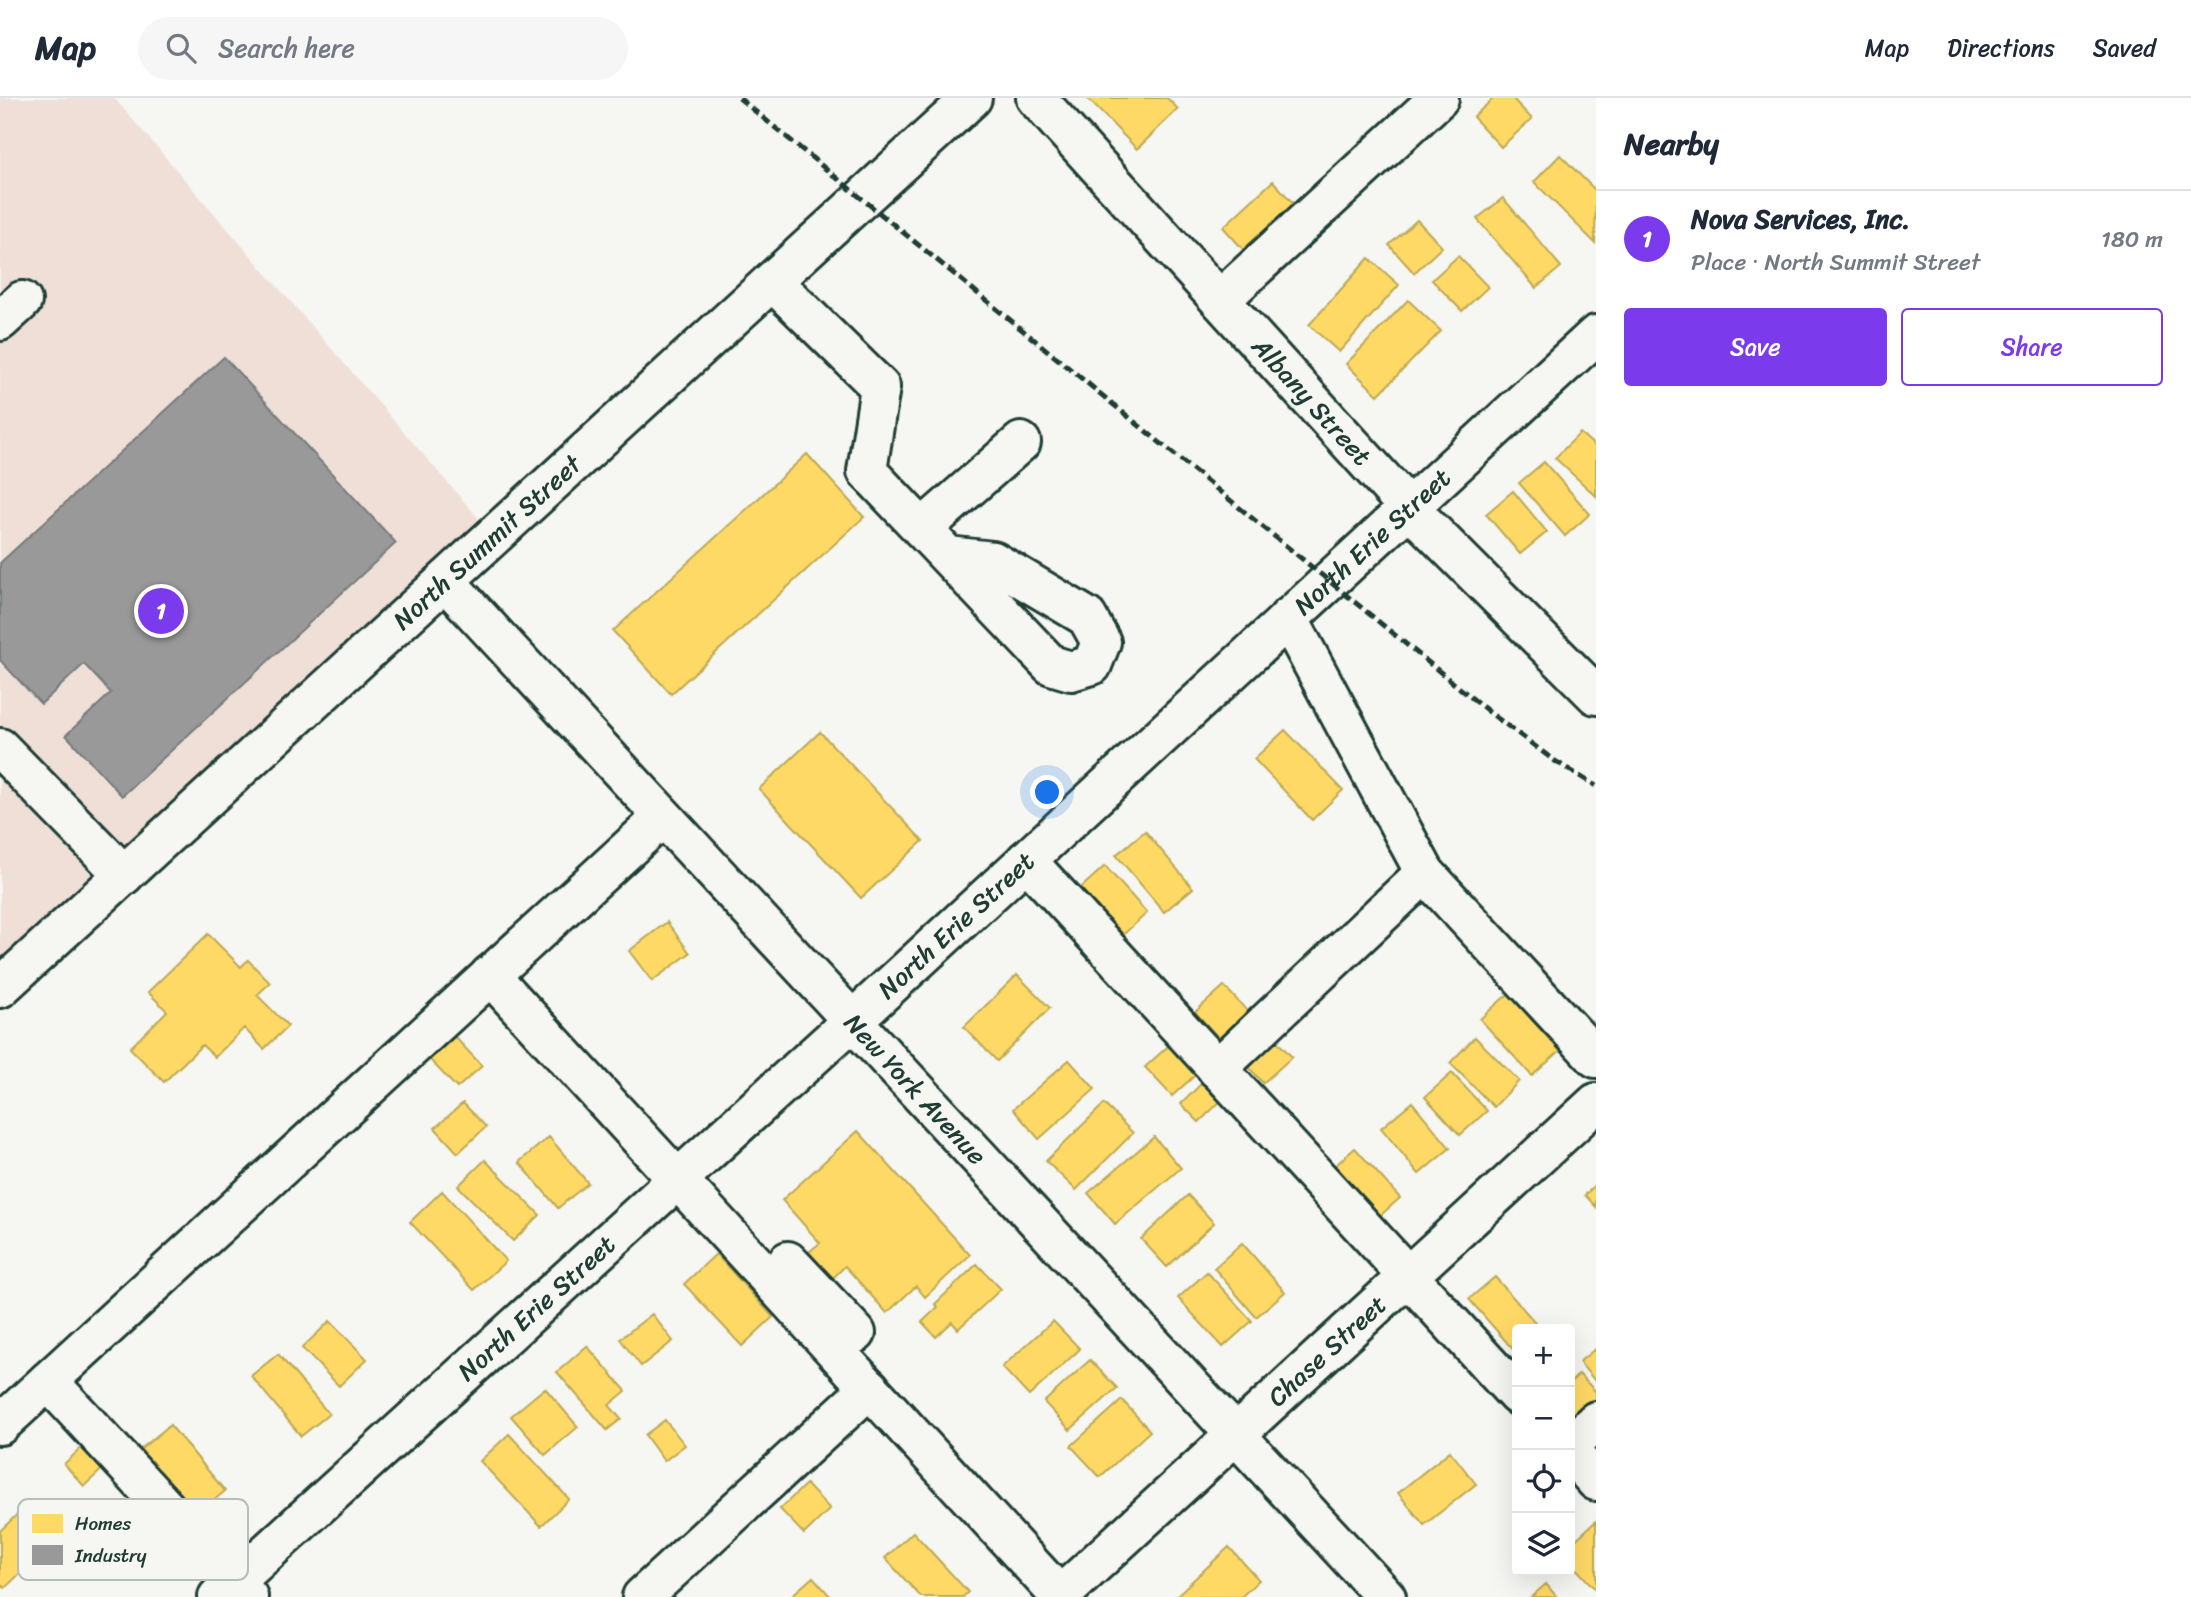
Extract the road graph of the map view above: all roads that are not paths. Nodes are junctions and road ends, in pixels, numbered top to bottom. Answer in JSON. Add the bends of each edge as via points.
{"nodes":[{"id":1,"x":972,"y":98,"type":"edge"},
{"id":2,"x":1036,"y":98,"type":"edge"},
{"id":3,"x":1439,"y":98,"type":"edge"},
{"id":4,"x":772,"y":281,"type":"junction"},
{"id":5,"x":1220,"y":300,"type":"junction"},
{"id":6,"x":1596,"y":335,"type":"edge"},
{"id":7,"x":1021,"y":442,"type":"dead end"},
{"id":8,"x":1408,"y":508,"type":"junction"},
{"id":9,"x":446,"y":582,"type":"junction"},
{"id":10,"x":1288,"y":618,"type":"junction"},
{"id":11,"x":1596,"y":695,"type":"edge"},
{"id":12,"x":0,"y":748,"type":"edge"},
{"id":13,"x":663,"y":817,"type":"junction"},
{"id":14,"x":1026,"y":860,"type":"junction"},
{"id":15,"x":1425,"y":873,"type":"junction"},
{"id":16,"x":124,"y":875,"type":"junction"},
{"id":17,"x":490,"y":975,"type":"junction"},
{"id":18,"x":0,"y":988,"type":"edge"},
{"id":19,"x":852,"y":1021,"type":"junction"},
{"id":20,"x":1596,"y":1058,"type":"edge"},
{"id":21,"x":1217,"y":1069,"type":"junction"},
{"id":22,"x":1596,"y":1103,"type":"edge"},
{"id":23,"x":686,"y":1171,"type":"junction"},
{"id":24,"x":1409,"y":1276,"type":"junction"},
{"id":25,"x":856,"y":1333,"type":"dead end"},
{"id":26,"x":48,"y":1381,"type":"junction"},
{"id":27,"x":870,"y":1388,"type":"junction"},
{"id":28,"x":1512,"y":1389,"type":"edge"},
{"id":29,"x":1596,"y":1421,"type":"edge"},
{"id":30,"x":0,"y":1424,"type":"edge"},
{"id":31,"x":1236,"y":1434,"type":"junction"},
{"id":32,"x":1575,"y":1440,"type":"edge"},
{"id":33,"x":1575,"y":1458,"type":"edge"},
{"id":34,"x":1596,"y":1481,"type":"edge"},
{"id":35,"x":151,"y":1499,"type":"edge"},
{"id":36,"x":248,"y":1578,"type":"edge"},
{"id":37,"x":246,"y":1580,"type":"edge"},
{"id":38,"x":233,"y":1592,"type":"edge"},
{"id":39,"x":642,"y":1597,"type":"edge"},
{"id":40,"x":1060,"y":1597,"type":"edge"},
{"id":41,"x":1386,"y":1597,"type":"edge"}],
"edges":[{"from":1,"to":4,"type":"street","name":"North Summit Street"},
{"from":2,"to":5,"type":"street","name":"Albany Street"},
{"from":3,"to":5,"type":"street"},
{"from":4,"to":7,"type":"street","via":[[880,387],[867,471],[935,542]]},
{"from":4,"to":9,"type":"street","name":"North Summit Street"},
{"from":5,"to":8,"type":"street","name":"Albany Street"},
{"from":6,"to":8,"type":"street","name":"North Erie Street"},
{"from":8,"to":10,"type":"street","name":"North Erie Street"},
{"from":8,"to":11,"type":"street","name":"Albany Street"},
{"from":9,"to":13,"type":"street","name":"New York Avenue"},
{"from":9,"to":16,"type":"street","name":"North Summit Street"},
{"from":10,"to":14,"type":"street","name":"North Erie Street"},
{"from":10,"to":15,"type":"street"},
{"from":12,"to":16,"type":"street"},
{"from":13,"to":17,"type":"street"},
{"from":13,"to":19,"type":"street","name":"New York Avenue"},
{"from":14,"to":19,"type":"street","name":"North Erie Street"},
{"from":14,"to":21,"type":"street"},
{"from":15,"to":20,"type":"street"},
{"from":15,"to":21,"type":"street"},
{"from":16,"to":18,"type":"street","name":"North Summit Street"},
{"from":17,"to":23,"type":"street"},
{"from":17,"to":26,"type":"street"},
{"from":19,"to":23,"type":"street","name":"North Erie Street"},
{"from":19,"to":31,"type":"street","name":"New York Avenue"},
{"from":21,"to":24,"type":"street"},
{"from":22,"to":24,"type":"street","name":"Chase Street"},
{"from":23,"to":25,"type":"street"},
{"from":23,"to":27,"type":"street"},
{"from":23,"to":36,"type":"street","name":"North Erie Street"},
{"from":24,"to":28,"type":"street"},
{"from":24,"to":31,"type":"street","name":"Chase Street"},
{"from":26,"to":30,"type":"street"},
{"from":26,"to":35,"type":"street"},
{"from":27,"to":39,"type":"street"},
{"from":27,"to":40,"type":"street"},
{"from":29,"to":32,"type":"street"},
{"from":31,"to":40,"type":"street","name":"Chase Street"},
{"from":31,"to":41,"type":"street","name":"New York Avenue"},
{"from":33,"to":34,"type":"street"},
{"from":37,"to":38,"type":"street","name":"North Erie Street"}]}
